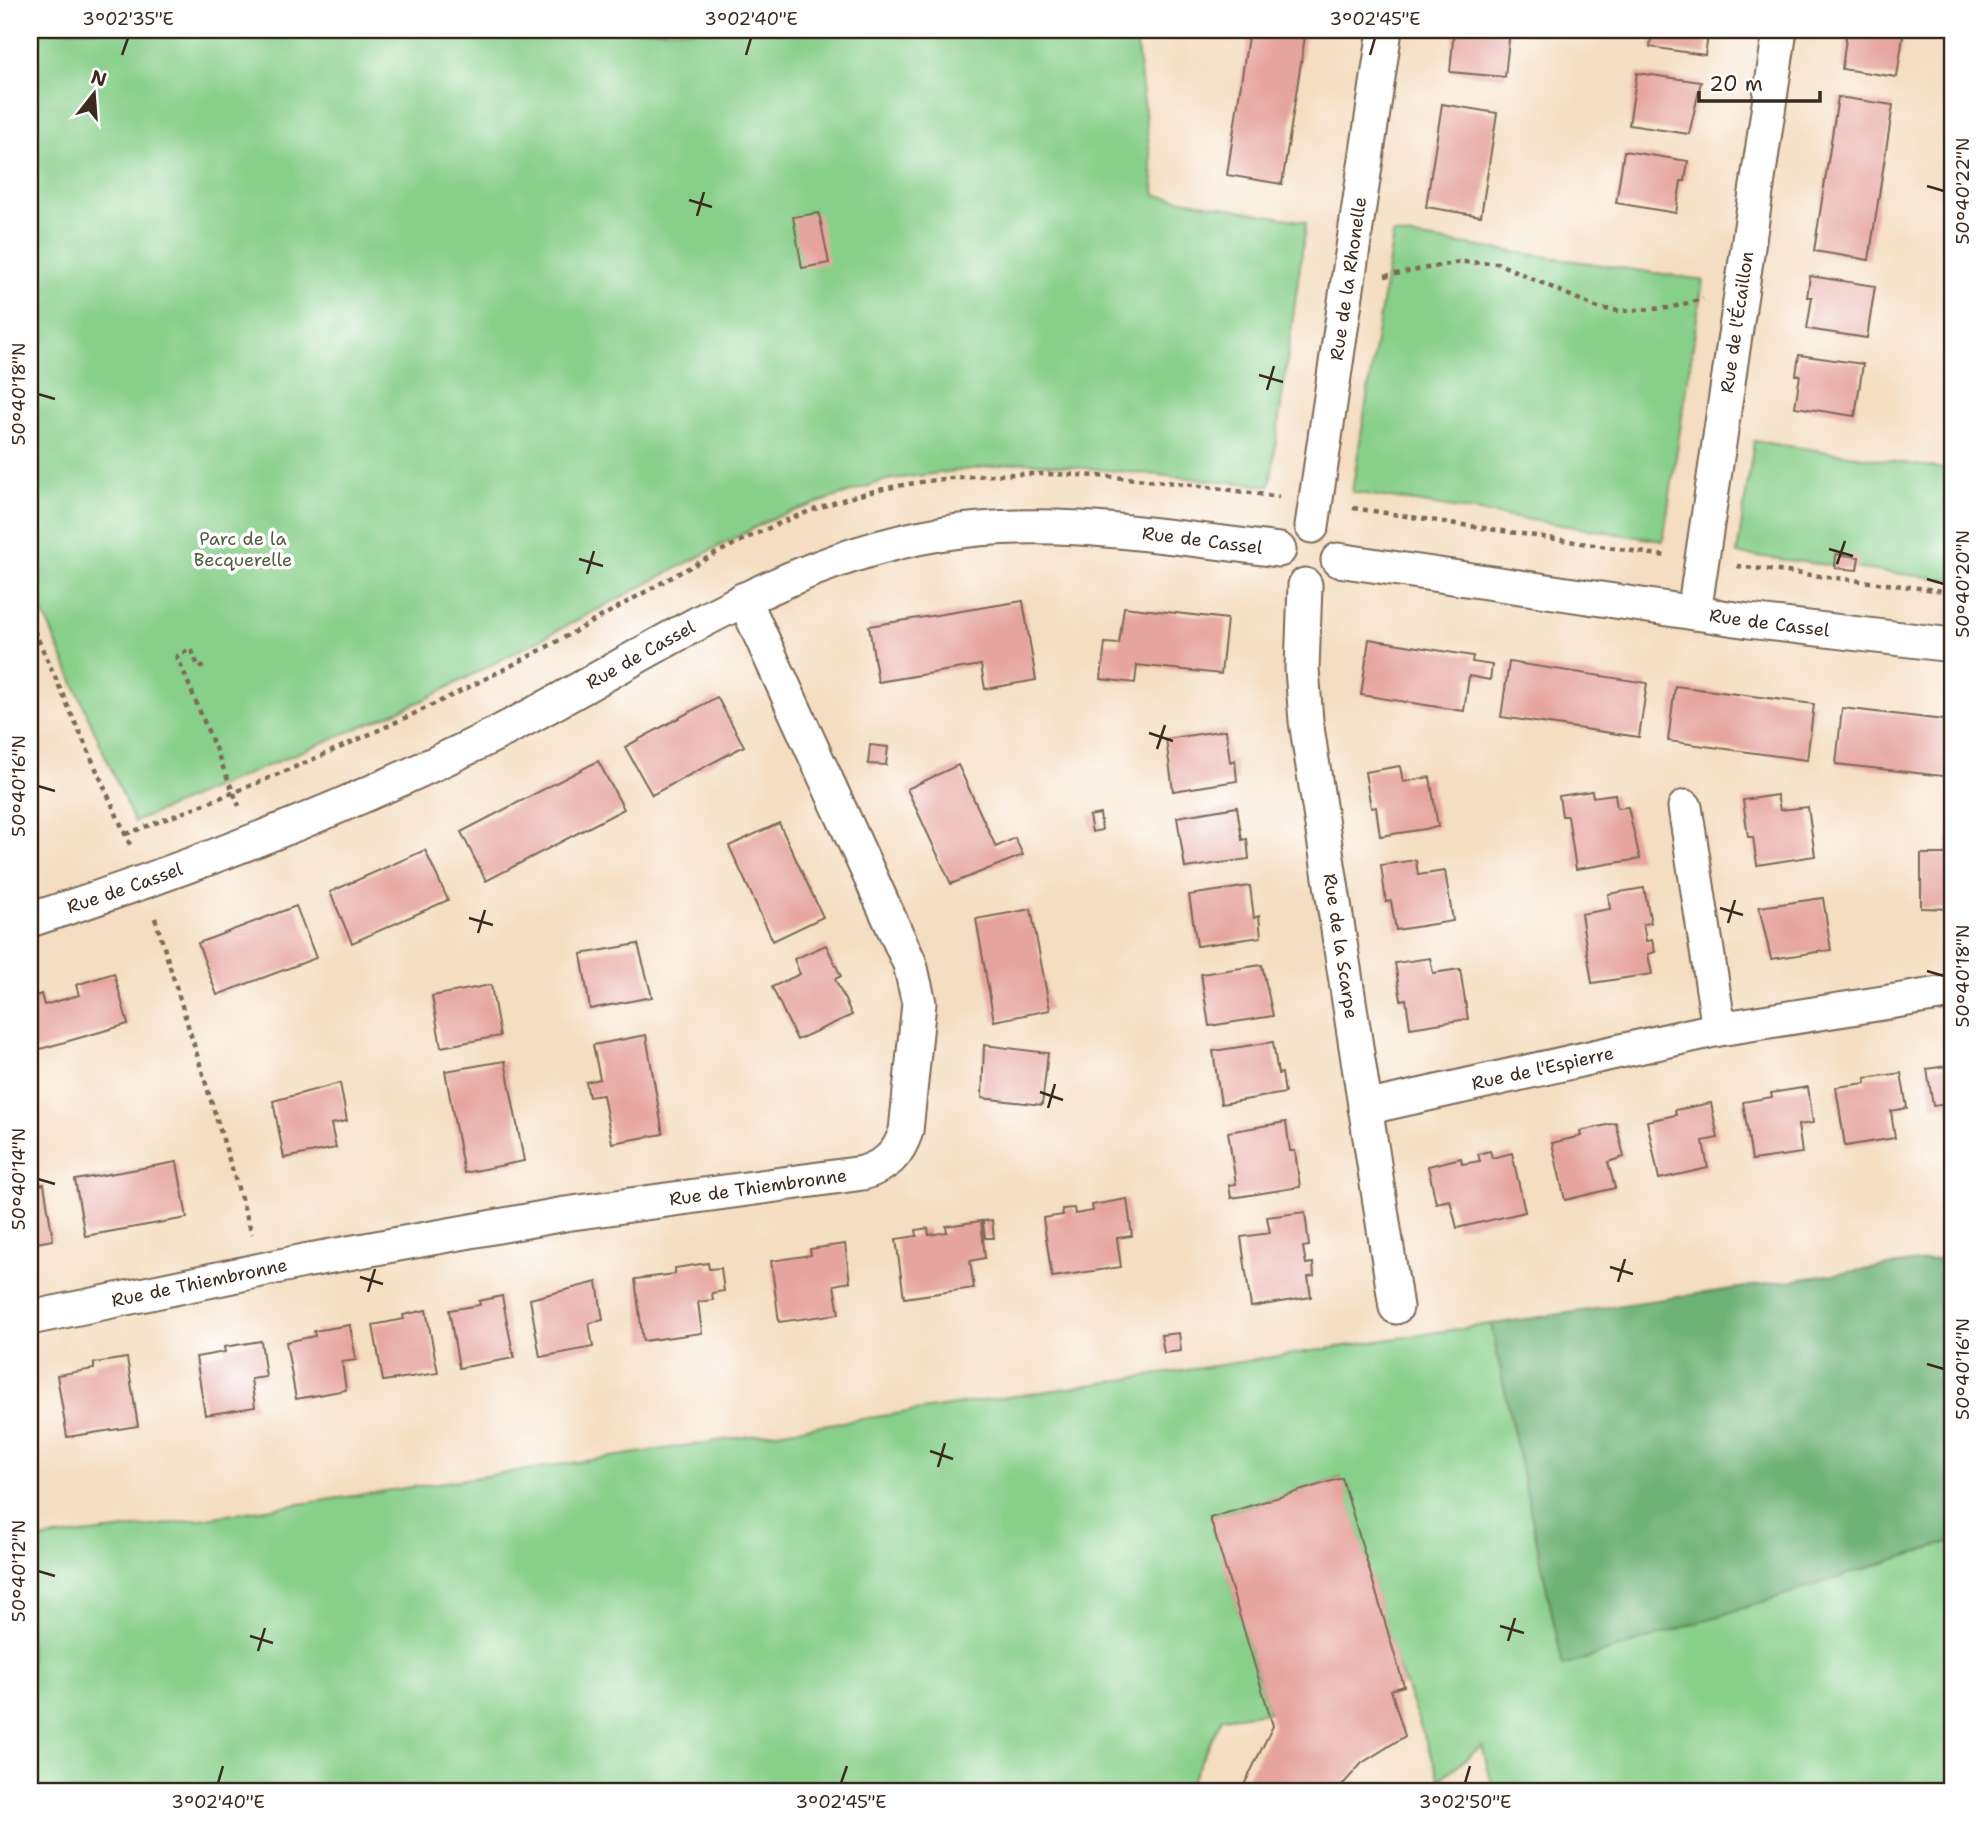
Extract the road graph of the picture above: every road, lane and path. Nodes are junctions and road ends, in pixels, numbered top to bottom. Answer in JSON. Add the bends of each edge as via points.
{"nodes":[{"id":1,"x":1385,"y":30,"type":"edge"},
{"id":2,"x":1780,"y":30,"type":"edge"},
{"id":3,"x":1348,"y":283,"type":"junction"},
{"id":4,"x":1741,"y":289,"type":"junction"},
{"id":5,"x":1314,"y":514,"type":"junction"},
{"id":6,"x":1279,"y":550,"type":"junction"},
{"id":7,"x":1338,"y":560,"type":"junction"},
{"id":8,"x":1701,"y":561,"type":"junction"},
{"id":9,"x":1305,"y":585,"type":"junction"},
{"id":10,"x":1952,"y":592,"type":"edge"},
{"id":11,"x":744,"y":599,"type":"junction"},
{"id":12,"x":1694,"y":613,"type":"junction"},
{"id":13,"x":30,"y":621,"type":"edge"},
{"id":14,"x":1952,"y":645,"type":"edge"},
{"id":15,"x":204,"y":666,"type":"dead end"},
{"id":16,"x":234,"y":794,"type":"junction"},
{"id":17,"x":1685,"y":807,"type":"dead end"},
{"id":18,"x":126,"y":834,"type":"junction"},
{"id":19,"x":256,"y":842,"type":"junction"},
{"id":20,"x":145,"y":883,"type":"junction"},
{"id":21,"x":30,"y":920,"type":"edge"},
{"id":22,"x":1952,"y":992,"type":"edge"},
{"id":23,"x":1719,"y":1029,"type":"junction"},
{"id":24,"x":1365,"y":1108,"type":"junction"},
{"id":25,"x":263,"y":1270,"type":"junction"},
{"id":26,"x":1396,"y":1307,"type":"dead end"},
{"id":27,"x":30,"y":1318,"type":"edge"}],
"edges":[{"from":1,"to":3,"type":"street","name":"Rue de la Rhonelle"},
{"from":2,"to":4,"type":"street","name":"Rue de l'Écaillon"},
{"from":3,"to":4,"type":"path","via":[[1459,262],[1497,263],[1598,308],[1620,311],[1668,308]]},
{"from":3,"to":5,"type":"street","name":"Rue de la Rhonelle"},
{"from":4,"to":8,"type":"street","name":"Rue de l'Écaillon"},
{"from":5,"to":6,"type":"street","via":[[1291,531]]},
{"from":5,"to":7,"type":"street","via":[[1338,547]]},
{"from":5,"to":8,"type":"path"},
{"from":5,"to":16,"type":"path","via":[[1120,478],[1031,474],[869,493],[825,506],[760,535],[438,703]]},
{"from":6,"to":9,"type":"street","via":[[1286,575]]},
{"from":6,"to":11,"type":"street","name":"Rue de Cassel","via":[[1086,529],[977,529],[902,541],[822,564]]},
{"from":7,"to":9,"type":"street","via":[[1329,577]]},
{"from":7,"to":12,"type":"street","name":"Rue de Cassel"},
{"from":8,"to":10,"type":"path"},
{"from":8,"to":12,"type":"street","name":"Rue de l'Écaillon"},
{"from":9,"to":24,"type":"street","name":"Rue de la Scarpe","via":[[1303,696]]},
{"from":11,"to":19,"type":"street","name":"Rue de Cassel","via":[[494,734]]},
{"from":11,"to":25,"type":"street","name":"Rue de Thiembronne","via":[[917,986],[918,1016],[901,1147],[891,1160],[863,1173],[576,1212]]},
{"from":12,"to":14,"type":"street","name":"Rue de Cassel"},
{"from":13,"to":18,"type":"path"},
{"from":15,"to":16,"type":"path","via":[[200,667],[191,649],[177,656]]},
{"from":16,"to":18,"type":"path"},
{"from":16,"to":19,"type":"path"},
{"from":17,"to":23,"type":"street"},
{"from":18,"to":20,"type":"path"},
{"from":19,"to":20,"type":"street","name":"Rue de Cassel"},
{"from":20,"to":21,"type":"street","name":"Rue de Cassel"},
{"from":20,"to":25,"type":"path"},
{"from":22,"to":23,"type":"street","name":"Rue de l'Espierre"},
{"from":23,"to":24,"type":"street","name":"Rue de l'Espierre"},
{"from":24,"to":26,"type":"street","name":"Rue de la Scarpe"},
{"from":25,"to":27,"type":"street","name":"Rue de Thiembronne"}]}
